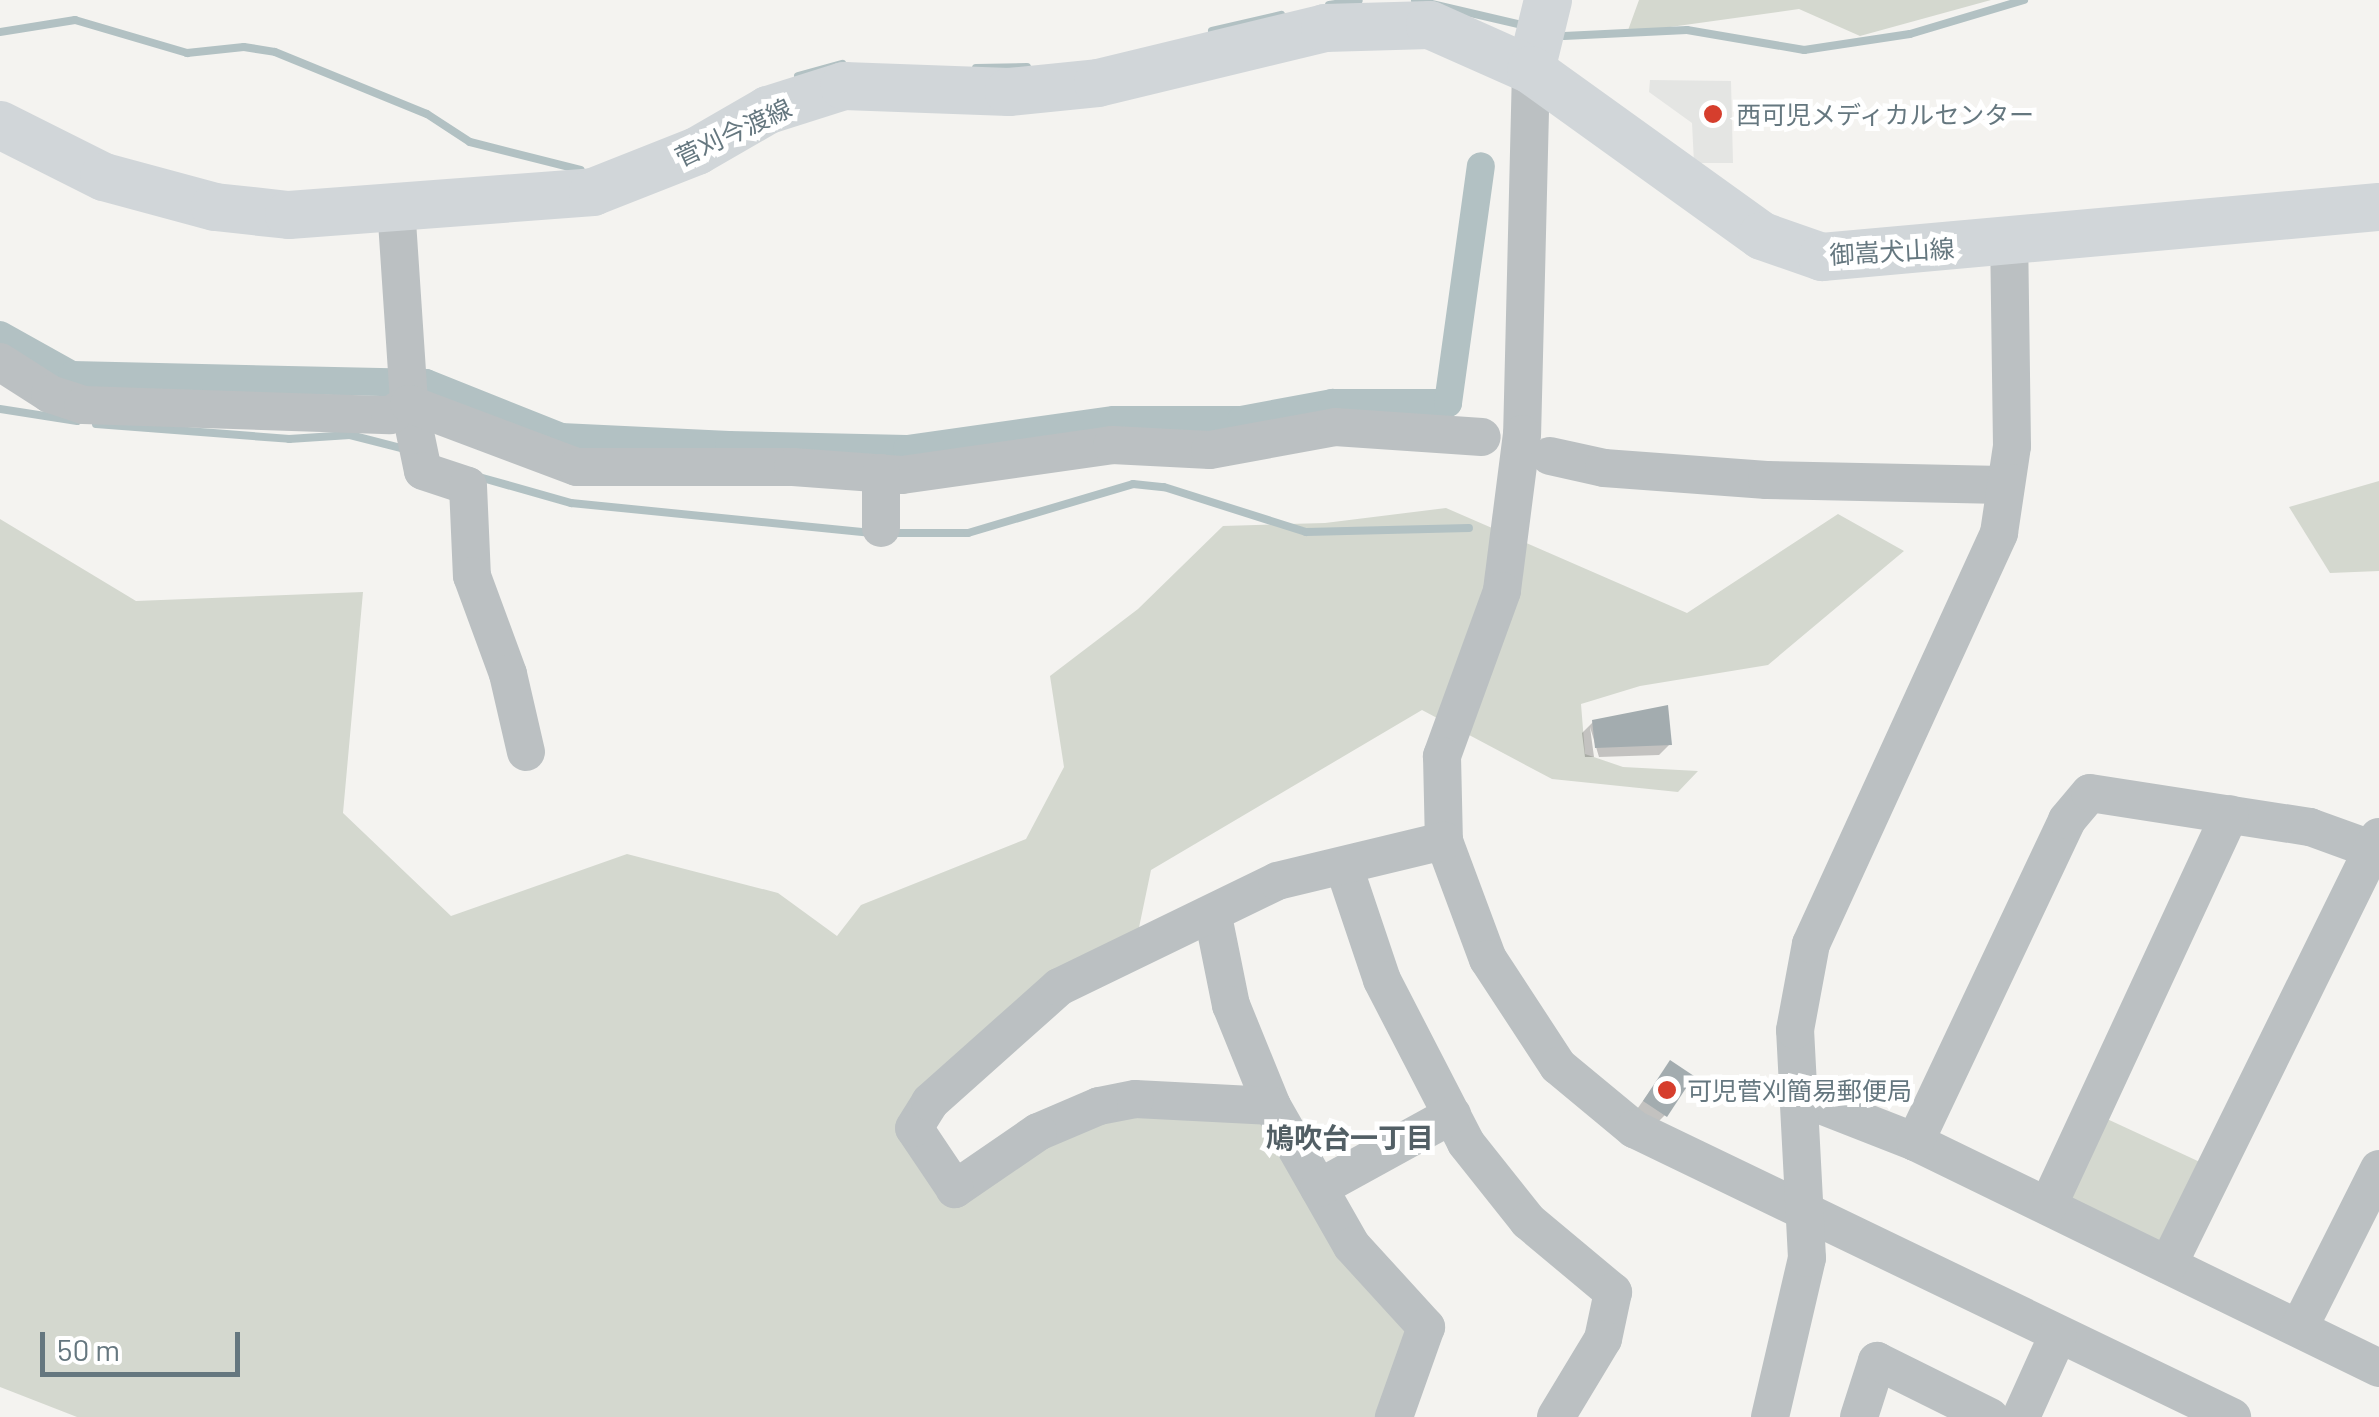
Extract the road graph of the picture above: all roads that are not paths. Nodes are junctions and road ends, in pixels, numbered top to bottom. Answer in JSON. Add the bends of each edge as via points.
{"nodes":[{"id":1,"x":1548,"y":0,"type":"edge"},
{"id":2,"x":1531,"y":70,"type":"junction"},
{"id":3,"x":0,"y":125,"type":"edge"},
{"id":4,"x":396,"y":206,"type":"junction"},
{"id":5,"x":2379,"y":207,"type":"edge"},
{"id":6,"x":2009,"y":243,"type":"junction"},
{"id":7,"x":0,"y":362,"type":"edge"},
{"id":8,"x":409,"y":404,"type":"junction"},
{"id":9,"x":1482,"y":437,"type":"dead end"},
{"id":10,"x":1550,"y":456,"type":"dead end"},
{"id":11,"x":881,"y":473,"type":"junction"},
{"id":12,"x":2003,"y":485,"type":"junction"},
{"id":13,"x":882,"y":528,"type":"dead end"},
{"id":14,"x":526,"y":752,"type":"dead end"},
{"id":15,"x":2230,"y":814,"type":"junction"},
{"id":16,"x":1444,"y":841,"type":"junction"},
{"id":17,"x":2376,"y":845,"type":"edge"},
{"id":18,"x":1344,"y":867,"type":"junction"},
{"id":19,"x":1212,"y":916,"type":"junction"},
{"id":20,"x":1803,"y":1098,"type":"junction"},
{"id":21,"x":1272,"y":1106,"type":"junction"},
{"id":22,"x":1452,"y":1116,"type":"junction"},
{"id":23,"x":1915,"y":1142,"type":"junction"},
{"id":24,"x":2379,"y":1170,"type":"edge"},
{"id":25,"x":1319,"y":1188,"type":"junction"},
{"id":26,"x":2048,"y":1206,"type":"junction"},
{"id":27,"x":1805,"y":1210,"type":"junction"},
{"id":28,"x":2168,"y":1265,"type":"junction"},
{"id":29,"x":2300,"y":1328,"type":"junction"},
{"id":30,"x":2058,"y":1335,"type":"junction"},
{"id":31,"x":2379,"y":1368,"type":"edge"},
{"id":32,"x":1394,"y":1417,"type":"edge"},
{"id":33,"x":1556,"y":1417,"type":"edge"},
{"id":34,"x":1770,"y":1417,"type":"edge"},
{"id":35,"x":1859,"y":1417,"type":"edge"},
{"id":36,"x":1990,"y":1417,"type":"edge"},
{"id":37,"x":2021,"y":1417,"type":"edge"},
{"id":38,"x":2232,"y":1417,"type":"edge"}],
"edges":[{"from":1,"to":2,"type":"main road"},
{"from":2,"to":4,"type":"main road","name":"菅刈今渡線","via":[[1430,25],[1325,28],[1098,82],[1009,92],[844,86],[768,110],[697,150],[592,192]]},
{"from":2,"to":6,"type":"main road","name":"御嵩犬山線","via":[[1762,236],[1822,257]]},
{"from":2,"to":16,"type":"street","via":[[1522,434],[1502,591],[1442,756]]},
{"from":3,"to":4,"type":"main road","name":"菅刈今渡線","via":[[104,177],[215,207],[289,215]]},
{"from":4,"to":8,"type":"street"},
{"from":5,"to":6,"type":"main road","name":"御嵩犬山線"},
{"from":6,"to":12,"type":"street","via":[[2012,446]]},
{"from":7,"to":8,"type":"street","via":[[50,394],[84,405],[390,415]]},
{"from":8,"to":11,"type":"street","via":[[577,467]]},
{"from":8,"to":14,"type":"street","via":[[422,471],[468,486],[472,576],[508,674]]},
{"from":9,"to":11,"type":"street","via":[[1335,426],[1210,450],[1112,445]]},
{"from":10,"to":12,"type":"street","via":[[1604,468],[1767,480]]},
{"from":11,"to":13,"type":"street"},
{"from":12,"to":20,"type":"street","via":[[1999,533],[1974,599],[1811,944],[1795,1030]]},
{"from":15,"to":17,"type":"street"},
{"from":15,"to":23,"type":"street","via":[[2090,793],[2066,820]]},
{"from":15,"to":26,"type":"street"},
{"from":16,"to":18,"type":"street"},
{"from":16,"to":27,"type":"street","via":[[1488,960],[1558,1066],[1634,1129]]},
{"from":17,"to":28,"type":"street"},
{"from":18,"to":19,"type":"street","via":[[1276,881]]},
{"from":18,"to":22,"type":"street","via":[[1382,980]]},
{"from":19,"to":21,"type":"street","via":[[1231,1005]]},
{"from":19,"to":21,"type":"street","via":[[1059,986],[930,1102],[914,1128],[955,1189],[1038,1132],[1098,1106],[1136,1100]]},
{"from":20,"to":23,"type":"street"},
{"from":20,"to":27,"type":"street"},
{"from":21,"to":25,"type":"street"},
{"from":22,"to":25,"type":"street"},
{"from":22,"to":33,"type":"street","via":[[1528,1221],[1613,1292],[1603,1338]]},
{"from":23,"to":26,"type":"street"},
{"from":24,"to":29,"type":"street"},
{"from":25,"to":32,"type":"street","via":[[1352,1246],[1426,1327]]},
{"from":26,"to":28,"type":"street"},
{"from":27,"to":30,"type":"street"},
{"from":27,"to":34,"type":"street","via":[[1807,1258]]},
{"from":28,"to":29,"type":"street"},
{"from":29,"to":31,"type":"street"},
{"from":30,"to":37,"type":"street"},
{"from":30,"to":38,"type":"street"},
{"from":35,"to":36,"type":"street","via":[[1877,1360]]}]}
